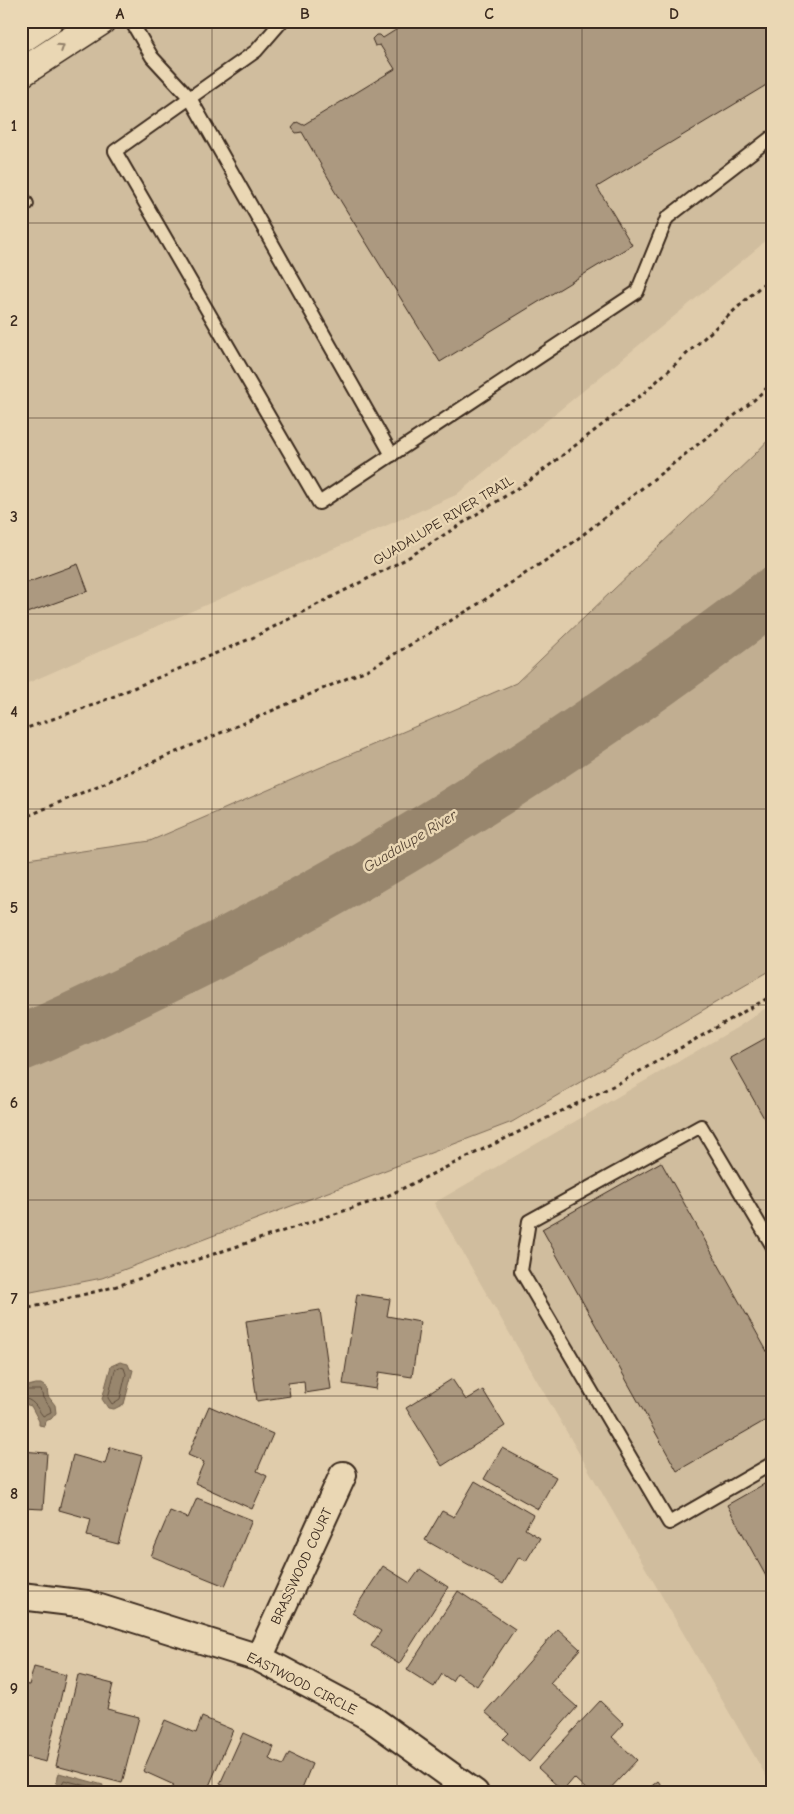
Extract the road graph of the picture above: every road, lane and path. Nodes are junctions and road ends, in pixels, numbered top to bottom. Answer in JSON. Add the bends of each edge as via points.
{"nodes":[{"id":1,"x":48,"y":21,"type":"edge"},
{"id":2,"x":101,"y":21,"type":"edge"},
{"id":3,"x":130,"y":21,"type":"edge"},
{"id":4,"x":282,"y":21,"type":"edge"},
{"id":5,"x":21,"y":39,"type":"edge"},
{"id":6,"x":21,"y":73,"type":"edge"},
{"id":7,"x":190,"y":98,"type":"junction"},
{"id":8,"x":773,"y":136,"type":"edge"},
{"id":9,"x":773,"y":275,"type":"edge"},
{"id":10,"x":773,"y":382,"type":"edge"},
{"id":11,"x":392,"y":455,"type":"junction"},
{"id":12,"x":21,"y":730,"type":"edge"},
{"id":13,"x":21,"y":819,"type":"edge"},
{"id":14,"x":773,"y":994,"type":"edge"},
{"id":15,"x":773,"y":1247,"type":"edge"},
{"id":16,"x":21,"y":1310,"type":"edge"},
{"id":17,"x":773,"y":1463,"type":"edge"},
{"id":18,"x":344,"y":1474,"type":"dead end"},
{"id":19,"x":21,"y":1596,"type":"edge"},
{"id":20,"x":259,"y":1658,"type":"junction"},
{"id":21,"x":475,"y":1793,"type":"edge"}],
"edges":[{"from":1,"to":5,"type":"main road"},
{"from":6,"to":2,"type":"main road","one_way":true},
{"from":3,"to":7,"type":"lane","via":[[152,57]]},
{"from":4,"to":7,"type":"lane","via":[[256,51]]},
{"from":7,"to":11,"type":"lane"},
{"from":7,"to":11,"type":"lane","via":[[115,151],[319,504]]},
{"from":8,"to":11,"type":"lane","via":[[667,218],[637,292]]},
{"from":9,"to":12,"type":"path","name":"GUADALUPE RIVER TRAIL","via":[[637,398],[528,481],[406,559],[252,638],[93,706]]},
{"from":10,"to":13,"type":"path","via":[[571,544],[371,668]]},
{"from":14,"to":16,"type":"path","via":[[619,1083],[383,1198],[114,1287]]},
{"from":15,"to":17,"type":"lane","via":[[701,1126],[529,1222],[521,1271],[669,1523]]},
{"from":18,"to":20,"type":"street","name":"BRASSWOOD COURT"},
{"from":19,"to":20,"type":"street","name":"EASTWOOD CIRCLE","via":[[87,1604]]},
{"from":20,"to":21,"type":"street","name":"EASTWOOD CIRCLE","via":[[368,1716]]}]}
